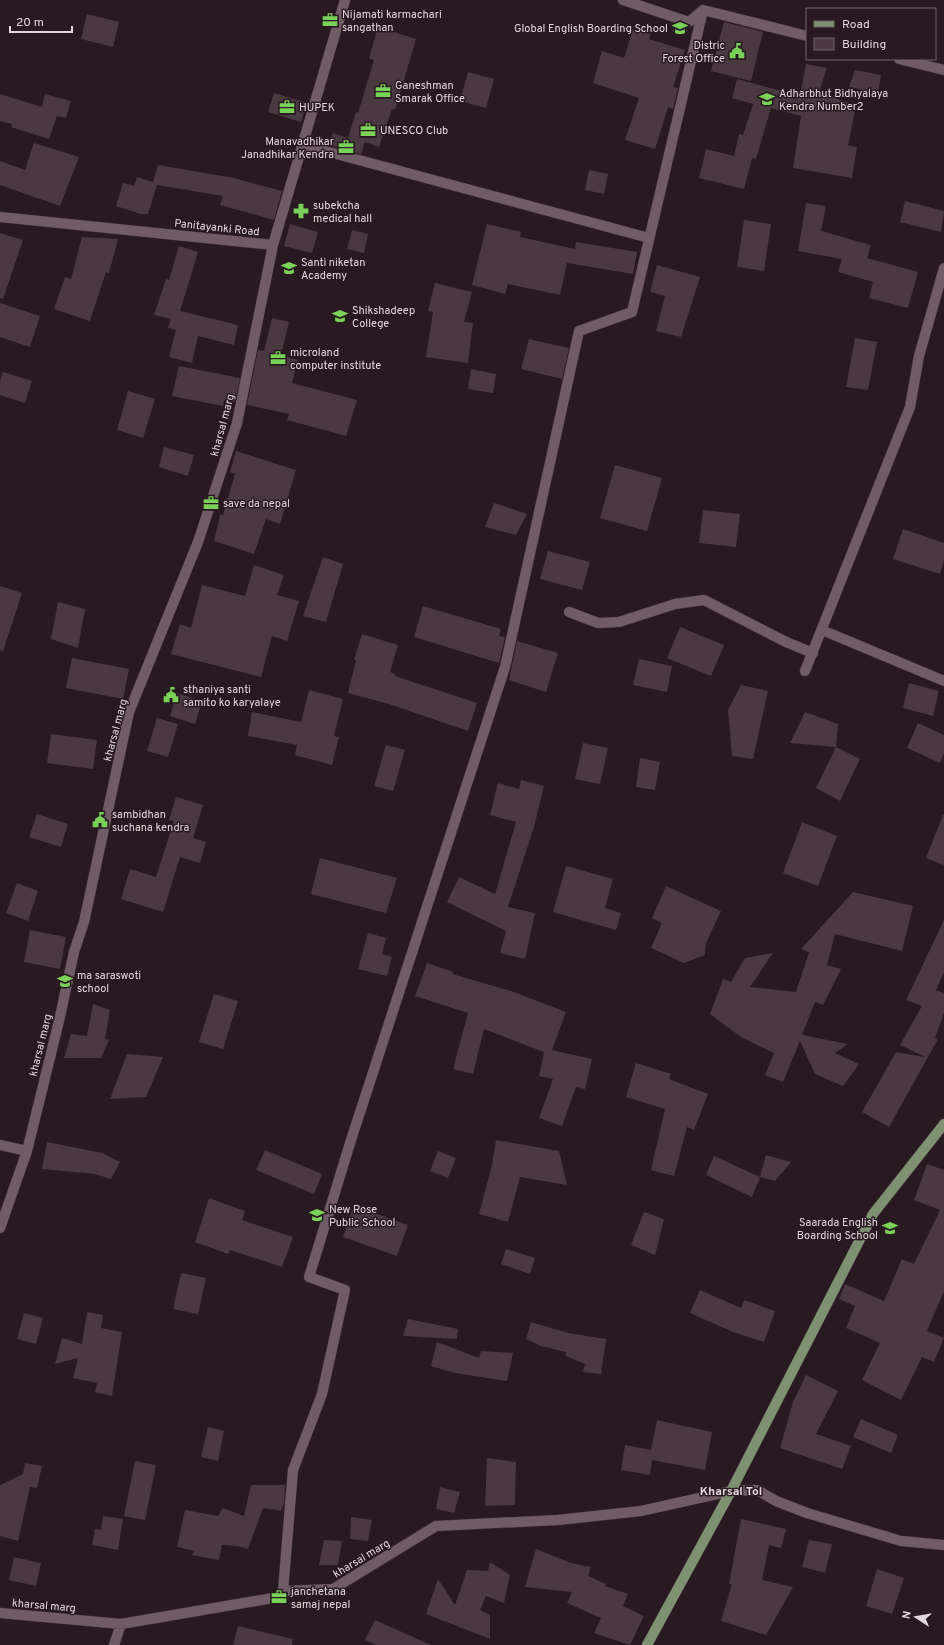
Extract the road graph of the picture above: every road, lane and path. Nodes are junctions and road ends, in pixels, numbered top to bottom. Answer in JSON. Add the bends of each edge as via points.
{"nodes":[{"id":1,"x":345,"y":0,"type":"edge"},
{"id":2,"x":623,"y":0,"type":"edge"},
{"id":3,"x":703,"y":10,"type":"junction"},
{"id":4,"x":806,"y":36,"type":"edge"},
{"id":5,"x":903,"y":60,"type":"edge"},
{"id":6,"x":944,"y":70,"type":"edge"},
{"id":7,"x":303,"y":145,"type":"junction"},
{"id":8,"x":0,"y":217,"type":"edge"},
{"id":9,"x":649,"y":238,"type":"junction"},
{"id":10,"x":273,"y":245,"type":"junction"},
{"id":11,"x":944,"y":268,"type":"edge"},
{"id":12,"x":569,"y":612,"type":"dead end"},
{"id":13,"x":822,"y":630,"type":"junction"},
{"id":14,"x":813,"y":653,"type":"junction"},
{"id":15,"x":805,"y":671,"type":"dead end"},
{"id":16,"x":944,"y":681,"type":"edge"},
{"id":17,"x":944,"y":1124,"type":"edge"},
{"id":18,"x":0,"y":1145,"type":"edge"},
{"id":19,"x":26,"y":1151,"type":"junction"},
{"id":20,"x":0,"y":1228,"type":"edge"},
{"id":21,"x":731,"y":1491,"type":"junction"},
{"id":22,"x":944,"y":1545,"type":"edge"},
{"id":23,"x":283,"y":1591,"type":"junction"},
{"id":24,"x":0,"y":1613,"type":"edge"},
{"id":25,"x":121,"y":1624,"type":"junction"},
{"id":26,"x":114,"y":1645,"type":"edge"},
{"id":27,"x":647,"y":1645,"type":"edge"}],
"edges":[{"from":1,"to":7,"type":"street","name":"Panitayanki Road"},
{"from":2,"to":3,"type":"street","via":[[689,22]]},
{"from":3,"to":4,"type":"street"},
{"from":3,"to":9,"type":"street"},
{"from":5,"to":6,"type":"street"},
{"from":7,"to":9,"type":"street"},
{"from":7,"to":10,"type":"street","name":"Panitayanki Road"},
{"from":8,"to":10,"type":"street","name":"Panitayanki Road"},
{"from":9,"to":23,"type":"street","via":[[632,312],[578,331],[505,667],[351,1140],[310,1277],[345,1290],[322,1394],[293,1470]]},
{"from":10,"to":19,"type":"street","name":"kharsal marg","via":[[236,423],[198,542],[130,712],[84,922],[74,952]]},
{"from":11,"to":13,"type":"street","via":[[919,356],[910,407]]},
{"from":12,"to":14,"type":"street","via":[[598,623],[619,622],[675,604],[704,600]]},
{"from":13,"to":14,"type":"street"},
{"from":13,"to":16,"type":"street"},
{"from":14,"to":15,"type":"street"},
{"from":17,"to":21,"type":"main road","via":[[873,1214]]},
{"from":18,"to":19,"type":"street"},
{"from":19,"to":20,"type":"street","name":"kharsal marg"},
{"from":21,"to":22,"type":"street","name":"kharsal marg","via":[[757,1490],[776,1501],[807,1513],[901,1541]]},
{"from":21,"to":23,"type":"street","name":"kharsal marg","via":[[641,1511],[558,1520],[436,1526],[333,1589]]},
{"from":21,"to":27,"type":"main road"},
{"from":23,"to":25,"type":"street","name":"kharsal marg","via":[[279,1597]]},
{"from":24,"to":25,"type":"street","name":"kharsal marg"},
{"from":25,"to":26,"type":"street"}]}
